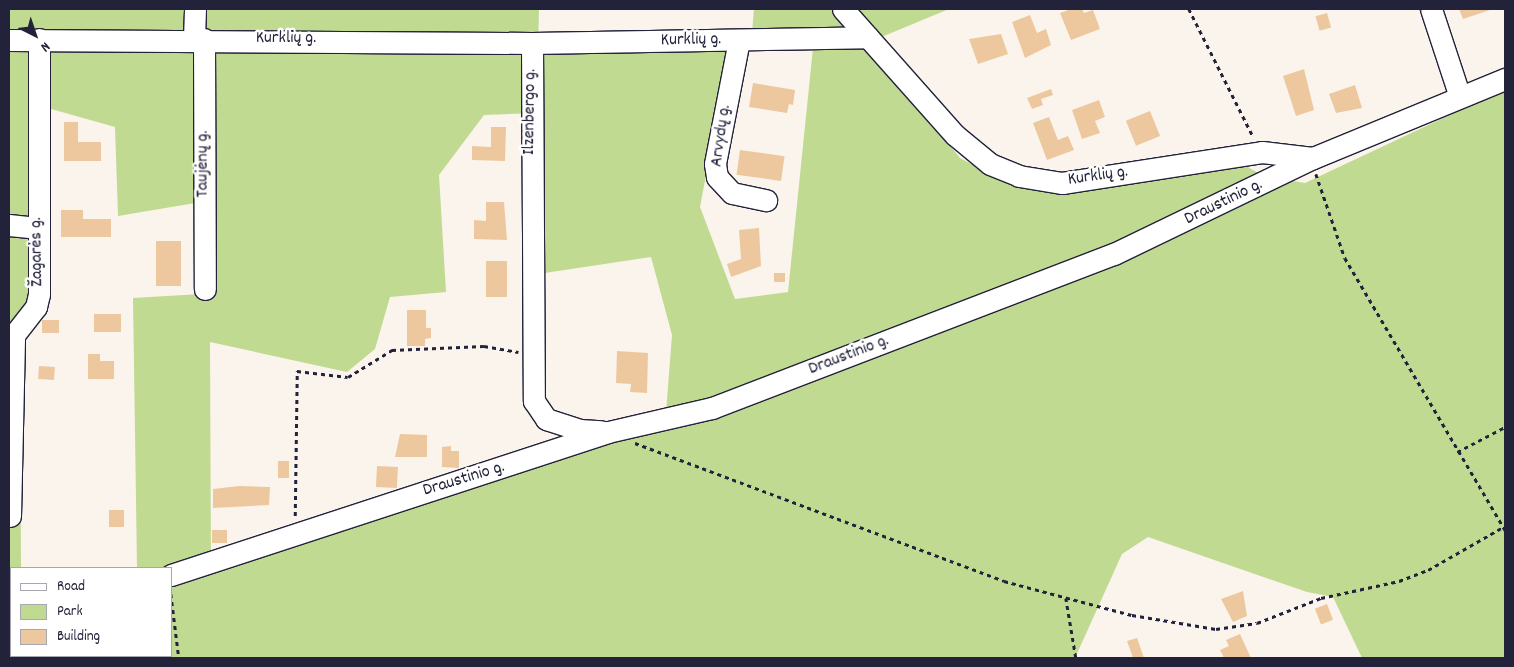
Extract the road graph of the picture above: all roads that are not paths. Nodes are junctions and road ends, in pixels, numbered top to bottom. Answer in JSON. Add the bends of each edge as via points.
{"nodes":[{"id":1,"x":195,"y":9,"type":"edge"},
{"id":2,"x":843,"y":9,"type":"edge"},
{"id":3,"x":1431,"y":9,"type":"edge"},
{"id":4,"x":868,"y":37,"type":"junction"},
{"id":5,"x":199,"y":38,"type":"junction"},
{"id":6,"x":39,"y":39,"type":"junction"},
{"id":7,"x":9,"y":40,"type":"edge"},
{"id":8,"x":739,"y":40,"type":"junction"},
{"id":9,"x":532,"y":43,"type":"junction"},
{"id":10,"x":1505,"y":79,"type":"edge"},
{"id":11,"x":1459,"y":94,"type":"junction"},
{"id":12,"x":1313,"y":158,"type":"junction"},
{"id":13,"x":766,"y":200,"type":"dead end"},
{"id":14,"x":9,"y":225,"type":"edge"},
{"id":15,"x":37,"y":228,"type":"junction"},
{"id":16,"x":205,"y":289,"type":"dead end"},
{"id":17,"x":546,"y":419,"type":"junction"},
{"id":18,"x":608,"y":432,"type":"junction"},
{"id":19,"x":547,"y":454,"type":"junction"},
{"id":20,"x":10,"y":516,"type":"dead end"},
{"id":21,"x":172,"y":575,"type":"edge"}],
"edges":[{"from":1,"to":5,"type":"street","name":"Taujėnų g."},
{"from":2,"to":4,"type":"street"},
{"from":3,"to":11,"type":"street"},
{"from":4,"to":8,"type":"street","name":"Kurklių g."},
{"from":4,"to":12,"type":"street","name":"Kurklių g.","via":[[955,135],[990,164],[1019,176],[1062,183],[1262,152]]},
{"from":5,"to":6,"type":"street","name":"Kurklių g."},
{"from":5,"to":9,"type":"street","name":"Kurklių g."},
{"from":5,"to":16,"type":"street","name":"Taujėnų g."},
{"from":6,"to":7,"type":"street","name":"Kurklių g."},
{"from":6,"to":15,"type":"street","name":"Žagarės g."},
{"from":8,"to":9,"type":"street","name":"Kurklių g."},
{"from":8,"to":13,"type":"street","name":"Arvydų g.","via":[[716,170],[723,186],[732,192]]},
{"from":9,"to":17,"type":"street","name":"Ilzenbergo g.","via":[[534,401]]},
{"from":10,"to":11,"type":"street","name":"Draustinio g."},
{"from":11,"to":12,"type":"street","name":"Draustinio g.","via":[[1378,134]]},
{"from":12,"to":18,"type":"street","name":"Draustinio g.","via":[[1114,254],[920,330],[712,408]]},
{"from":14,"to":15,"type":"street"},
{"from":15,"to":20,"type":"street","name":"Žagarės g.","via":[[39,294],[36,307],[14,335]]},
{"from":17,"to":18,"type":"street","via":[[580,430]]},
{"from":17,"to":19,"type":"street","name":"Ilzenbergo g.","via":[[552,438]]},
{"from":18,"to":19,"type":"street","name":"Draustinio g."},
{"from":19,"to":21,"type":"street","name":"Draustinio g."}]}
